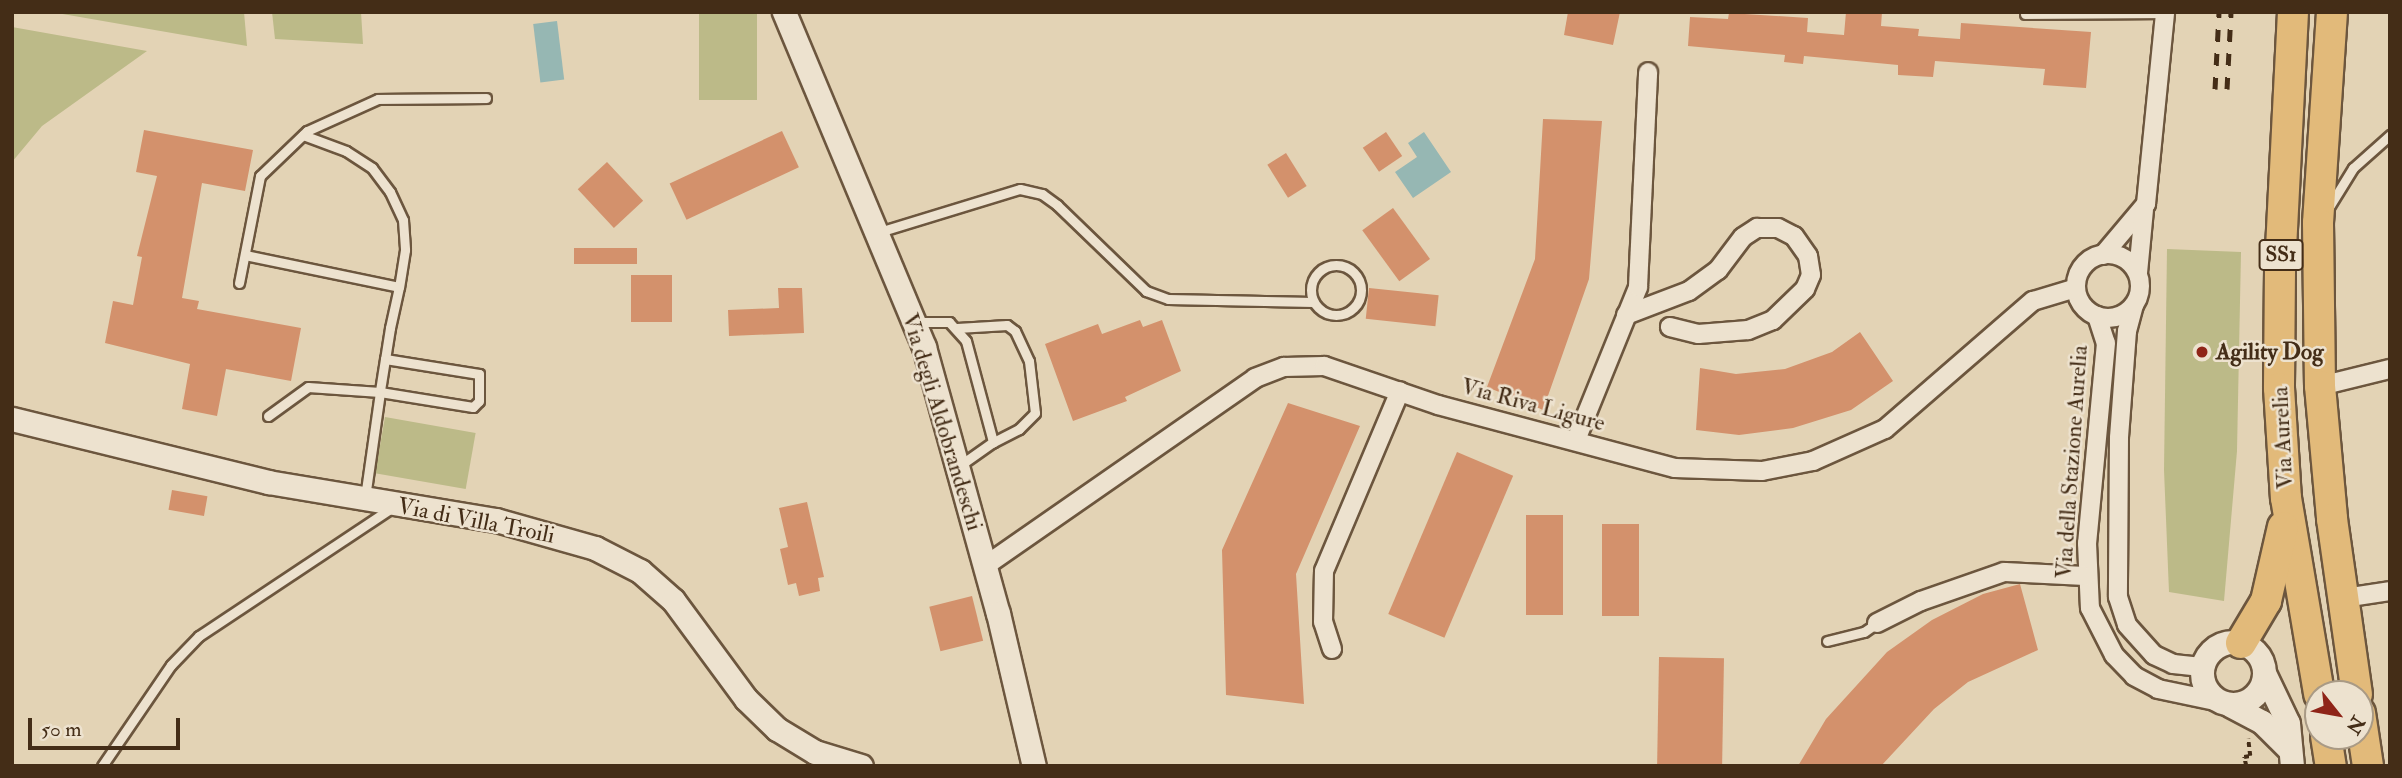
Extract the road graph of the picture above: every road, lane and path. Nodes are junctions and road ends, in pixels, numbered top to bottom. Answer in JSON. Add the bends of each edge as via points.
{"nodes":[{"id":1,"x":784,"y":12,"type":"edge"},
{"id":2,"x":2293,"y":12,"type":"edge"},
{"id":3,"x":2332,"y":12,"type":"edge"},
{"id":4,"x":2025,"y":13,"type":"edge"},
{"id":5,"x":2165,"y":13,"type":"edge"},
{"id":6,"x":1648,"y":72,"type":"dead end"},
{"id":7,"x":486,"y":99,"type":"dead end"},
{"id":8,"x":303,"y":135,"type":"junction"},
{"id":9,"x":2390,"y":135,"type":"edge"},
{"id":10,"x":2144,"y":209,"type":"junction"},
{"id":11,"x":2318,"y":223,"type":"junction"},
{"id":12,"x":879,"y":232,"type":"junction"},
{"id":13,"x":245,"y":255,"type":"junction"},
{"id":14,"x":2103,"y":255,"type":"junction"},
{"id":15,"x":2138,"y":273,"type":"junction"},
{"id":16,"x":239,"y":283,"type":"dead end"},
{"id":17,"x":399,"y":287,"type":"junction"},
{"id":18,"x":2076,"y":288,"type":"junction"},
{"id":19,"x":1313,"y":302,"type":"junction"},
{"id":20,"x":2134,"y":305,"type":"junction"},
{"id":21,"x":1626,"y":315,"type":"junction"},
{"id":22,"x":2097,"y":316,"type":"junction"},
{"id":23,"x":914,"y":322,"type":"junction"},
{"id":24,"x":1670,"y":327,"type":"dead end"},
{"id":25,"x":957,"y":328,"type":"junction"},
{"id":26,"x":384,"y":359,"type":"junction"},
{"id":27,"x":2390,"y":369,"type":"edge"},
{"id":28,"x":2320,"y":386,"type":"junction"},
{"id":29,"x":1399,"y":391,"type":"junction"},
{"id":30,"x":380,"y":392,"type":"junction"},
{"id":31,"x":268,"y":416,"type":"dead end"},
{"id":32,"x":12,"y":419,"type":"edge"},
{"id":33,"x":1576,"y":440,"type":"junction"},
{"id":34,"x":993,"y":442,"type":"junction"},
{"id":35,"x":957,"y":467,"type":"junction"},
{"id":36,"x":2287,"y":498,"type":"junction"},
{"id":37,"x":365,"y":500,"type":"junction"},
{"id":38,"x":396,"y":505,"type":"junction"},
{"id":39,"x":985,"y":566,"type":"junction"},
{"id":40,"x":2086,"y":576,"type":"junction"},
{"id":41,"x":2390,"y":591,"type":"edge"},
{"id":42,"x":2344,"y":598,"type":"junction"},
{"id":43,"x":1870,"y":628,"type":"joint"},
{"id":44,"x":1827,"y":641,"type":"dead end"},
{"id":45,"x":2241,"y":643,"type":"junction"},
{"id":46,"x":1332,"y":649,"type":"dead end"},
{"id":47,"x":2202,"y":667,"type":"junction"},
{"id":48,"x":2264,"y":673,"type":"junction"},
{"id":49,"x":2317,"y":680,"type":"edge"},
{"id":50,"x":2355,"y":680,"type":"edge"},
{"id":51,"x":2225,"y":703,"type":"junction"},
{"id":52,"x":2248,"y":739,"type":"dead end"},
{"id":53,"x":2290,"y":757,"type":"edge"},
{"id":54,"x":102,"y":766,"type":"edge"},
{"id":55,"x":861,"y":766,"type":"edge"},
{"id":56,"x":1034,"y":766,"type":"edge"},
{"id":57,"x":2246,"y":766,"type":"edge"}],
"edges":[{"from":1,"to":12,"type":"street","name":"Via degli Aldobrandeschi"},
{"from":2,"to":36,"type":"highway","name":"Via Aurelia","number":"SS1","via":[[2280,270],[2279,388]]},
{"from":3,"to":11,"type":"highway","name":"Via Aurelia","number":"SS1"},
{"from":4,"to":5,"type":"lane"},
{"from":5,"to":10,"type":"street"},
{"from":6,"to":21,"type":"street","via":[[1638,287]]},
{"from":7,"to":8,"type":"lane","via":[[378,99]]},
{"from":8,"to":13,"type":"lane","via":[[260,176]]},
{"from":8,"to":17,"type":"lane","via":[[346,150],[372,168],[390,192],[403,220],[405,250]]},
{"from":9,"to":11,"type":"lane","via":[[2353,168]]},
{"from":10,"to":14,"type":"street"},
{"from":10,"to":15,"type":"street"},
{"from":11,"to":28,"type":"highway","name":"Via Aurelia","number":"SS1"},
{"from":12,"to":19,"type":"lane","via":[[1020,189],[1042,194],[1057,205],[1146,291],[1168,299]]},
{"from":12,"to":23,"type":"street","name":"Via degli Aldobrandeschi"},
{"from":13,"to":16,"type":"lane"},
{"from":13,"to":17,"type":"lane"},
{"from":14,"to":15,"type":"street","via":[[2122,257]]},
{"from":14,"to":18,"type":"street","via":[[2082,267]]},
{"from":15,"to":20,"type":"street","via":[[2140,295]]},
{"from":17,"to":26,"type":"lane"},
{"from":18,"to":22,"type":"street","via":[[2082,305]]},
{"from":18,"to":33,"type":"street","name":"Via Riva Ligure","via":[[2033,301],[1907,413],[1864,441],[1813,461],[1762,471],[1707,472]]},
{"from":19,"to":19,"type":"lane","via":[[1311,284],[1320,269],[1337,263],[1354,270],[1363,286],[1359,304],[1344,315],[1326,314]]},
{"from":20,"to":22,"type":"street","via":[[2114,318]]},
{"from":20,"to":47,"type":"street","via":[[2127,331],[2119,438],[2118,597],[2127,625],[2154,655],[2173,664]]},
{"from":21,"to":24,"type":"street","via":[[1689,291],[1718,270],[1743,237],[1757,228],[1778,228],[1794,236],[1808,256],[1811,275],[1805,289],[1773,320],[1748,330],[1699,334]]},
{"from":21,"to":33,"type":"street"},
{"from":22,"to":40,"type":"street","name":"Via della Stazione Aurelia","via":[[2106,343]]},
{"from":23,"to":25,"type":"lane","via":[[949,322]]},
{"from":23,"to":35,"type":"street","name":"Via degli Aldobrandeschi"},
{"from":25,"to":34,"type":"lane","via":[[966,341]]},
{"from":25,"to":34,"type":"lane","via":[[1007,325],[1015,331],[1028,361],[1035,413],[1019,429]]},
{"from":26,"to":30,"type":"lane"},
{"from":26,"to":30,"type":"lane","via":[[480,374],[479,401],[473,407]]},
{"from":27,"to":28,"type":"street"},
{"from":28,"to":42,"type":"highway","name":"Via Aurelia","number":"SS1"},
{"from":29,"to":33,"type":"street","name":"Via Riva Ligure"},
{"from":29,"to":39,"type":"street","name":"Via Riva Ligure","via":[[1324,366],[1296,364],[1270,372]]},
{"from":29,"to":46,"type":"street","via":[[1324,571],[1323,622]]},
{"from":30,"to":31,"type":"lane","via":[[308,387]]},
{"from":30,"to":37,"type":"lane"},
{"from":32,"to":37,"type":"street","name":"Via di Villa Troili","via":[[268,482]]},
{"from":34,"to":35,"type":"lane"},
{"from":35,"to":39,"type":"street","name":"Via degli Aldobrandeschi"},
{"from":36,"to":45,"type":"highway","via":[[2270,590],[2260,616]]},
{"from":36,"to":49,"type":"highway","name":"Via Aurelia","number":"SS1"},
{"from":37,"to":38,"type":"street","name":"Via di Villa Troili"},
{"from":38,"to":54,"type":"lane","via":[[199,636],[171,666]]},
{"from":38,"to":55,"type":"street","name":"Via di Villa Troili","via":[[526,526],[617,557],[673,600],[766,720],[802,746]]},
{"from":39,"to":56,"type":"street","name":"Via degli Aldobrandeschi"},
{"from":40,"to":43,"type":"street","via":[[2004,572],[1921,601]]},
{"from":40,"to":51,"type":"street","name":"Via della Stazione Aurelia","via":[[2096,623],[2124,668],[2158,689]]},
{"from":41,"to":42,"type":"street"},
{"from":42,"to":50,"type":"highway","name":"Via Aurelia","number":"SS1"},
{"from":43,"to":44,"type":"lane"},
{"from":45,"to":47,"type":"street","via":[[2213,649]]},
{"from":45,"to":48,"type":"street","via":[[2258,655]]},
{"from":47,"to":51,"type":"street","via":[[2204,688]]},
{"from":48,"to":51,"type":"street","via":[[2250,699]]},
{"from":48,"to":53,"type":"street","via":[[2288,723]]},
{"from":51,"to":53,"type":"street","via":[[2262,722]]},
{"from":52,"to":57,"type":"path"}]}
